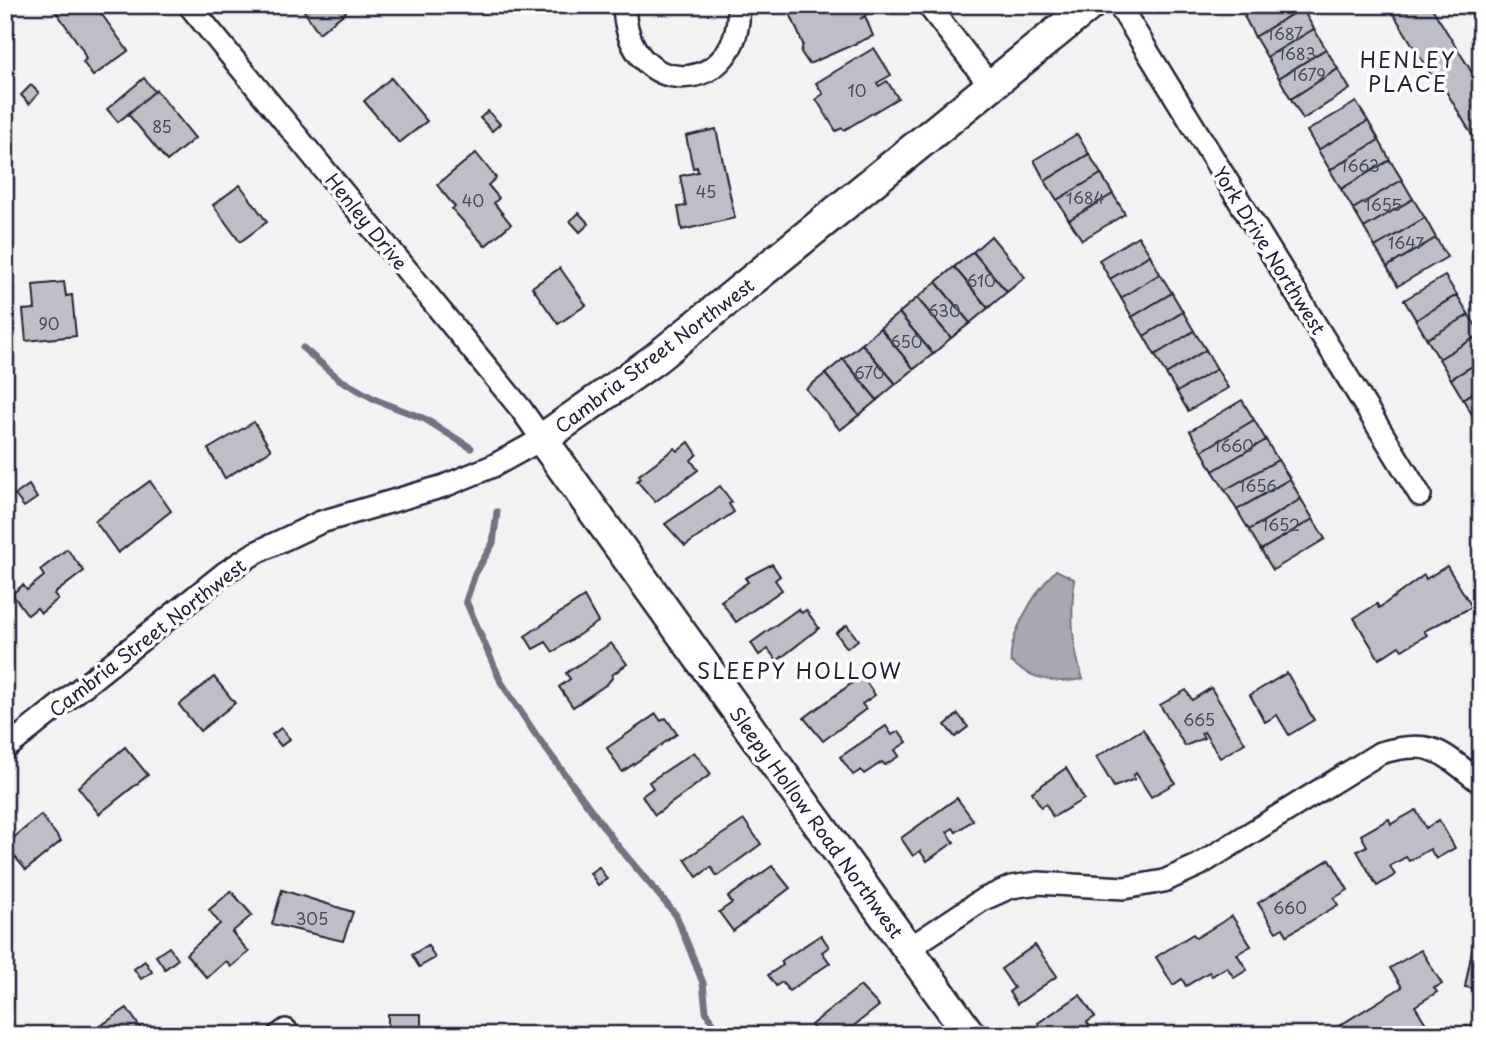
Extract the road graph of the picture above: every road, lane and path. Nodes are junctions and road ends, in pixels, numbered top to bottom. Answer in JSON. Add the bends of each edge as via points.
{"nodes":[{"id":1,"x":189,"y":5,"type":"edge"},
{"id":2,"x":624,"y":5,"type":"edge"},
{"id":3,"x":738,"y":5,"type":"edge"},
{"id":4,"x":928,"y":5,"type":"edge"},
{"id":5,"x":1119,"y":5,"type":"edge"},
{"id":6,"x":1078,"y":9,"type":"edge"},
{"id":7,"x":990,"y":85,"type":"junction"},
{"id":8,"x":542,"y":439,"type":"junction"},
{"id":9,"x":1420,"y":495,"type":"dead end"},
{"id":10,"x":5,"y":749,"type":"edge"},
{"id":11,"x":1481,"y":783,"type":"edge"},
{"id":12,"x":908,"y":949,"type":"junction"},
{"id":13,"x":1481,"y":1031,"type":"edge"},
{"id":14,"x":1466,"y":1034,"type":"edge"},
{"id":15,"x":970,"y":1035,"type":"edge"}],
"edges":[{"from":1,"to":8,"type":"street","name":"Henley Drive"},
{"from":2,"to":3,"type":"street","via":[[631,47],[656,71],[672,77],[705,71],[720,62],[738,36]]},
{"from":4,"to":7,"type":"street"},
{"from":5,"to":9,"type":"street","name":"York Drive Northwest"},
{"from":6,"to":7,"type":"street","name":"Cambria Street Northwest"},
{"from":7,"to":8,"type":"street","name":"Cambria Street Northwest","via":[[654,359]]},
{"from":8,"to":10,"type":"street","name":"Cambria Street Northwest","via":[[469,477],[321,522],[256,553]]},
{"from":8,"to":12,"type":"street","name":"Sleepy Hollow Road Northwest"},
{"from":11,"to":12,"type":"street","via":[[1434,748],[1410,745],[1380,753],[1199,865],[1164,881],[1124,888],[1038,883],[1011,887],[982,900]]},
{"from":12,"to":15,"type":"street","name":"Sleepy Hollow Road Northwest"},
{"from":13,"to":14,"type":"lane"}]}
